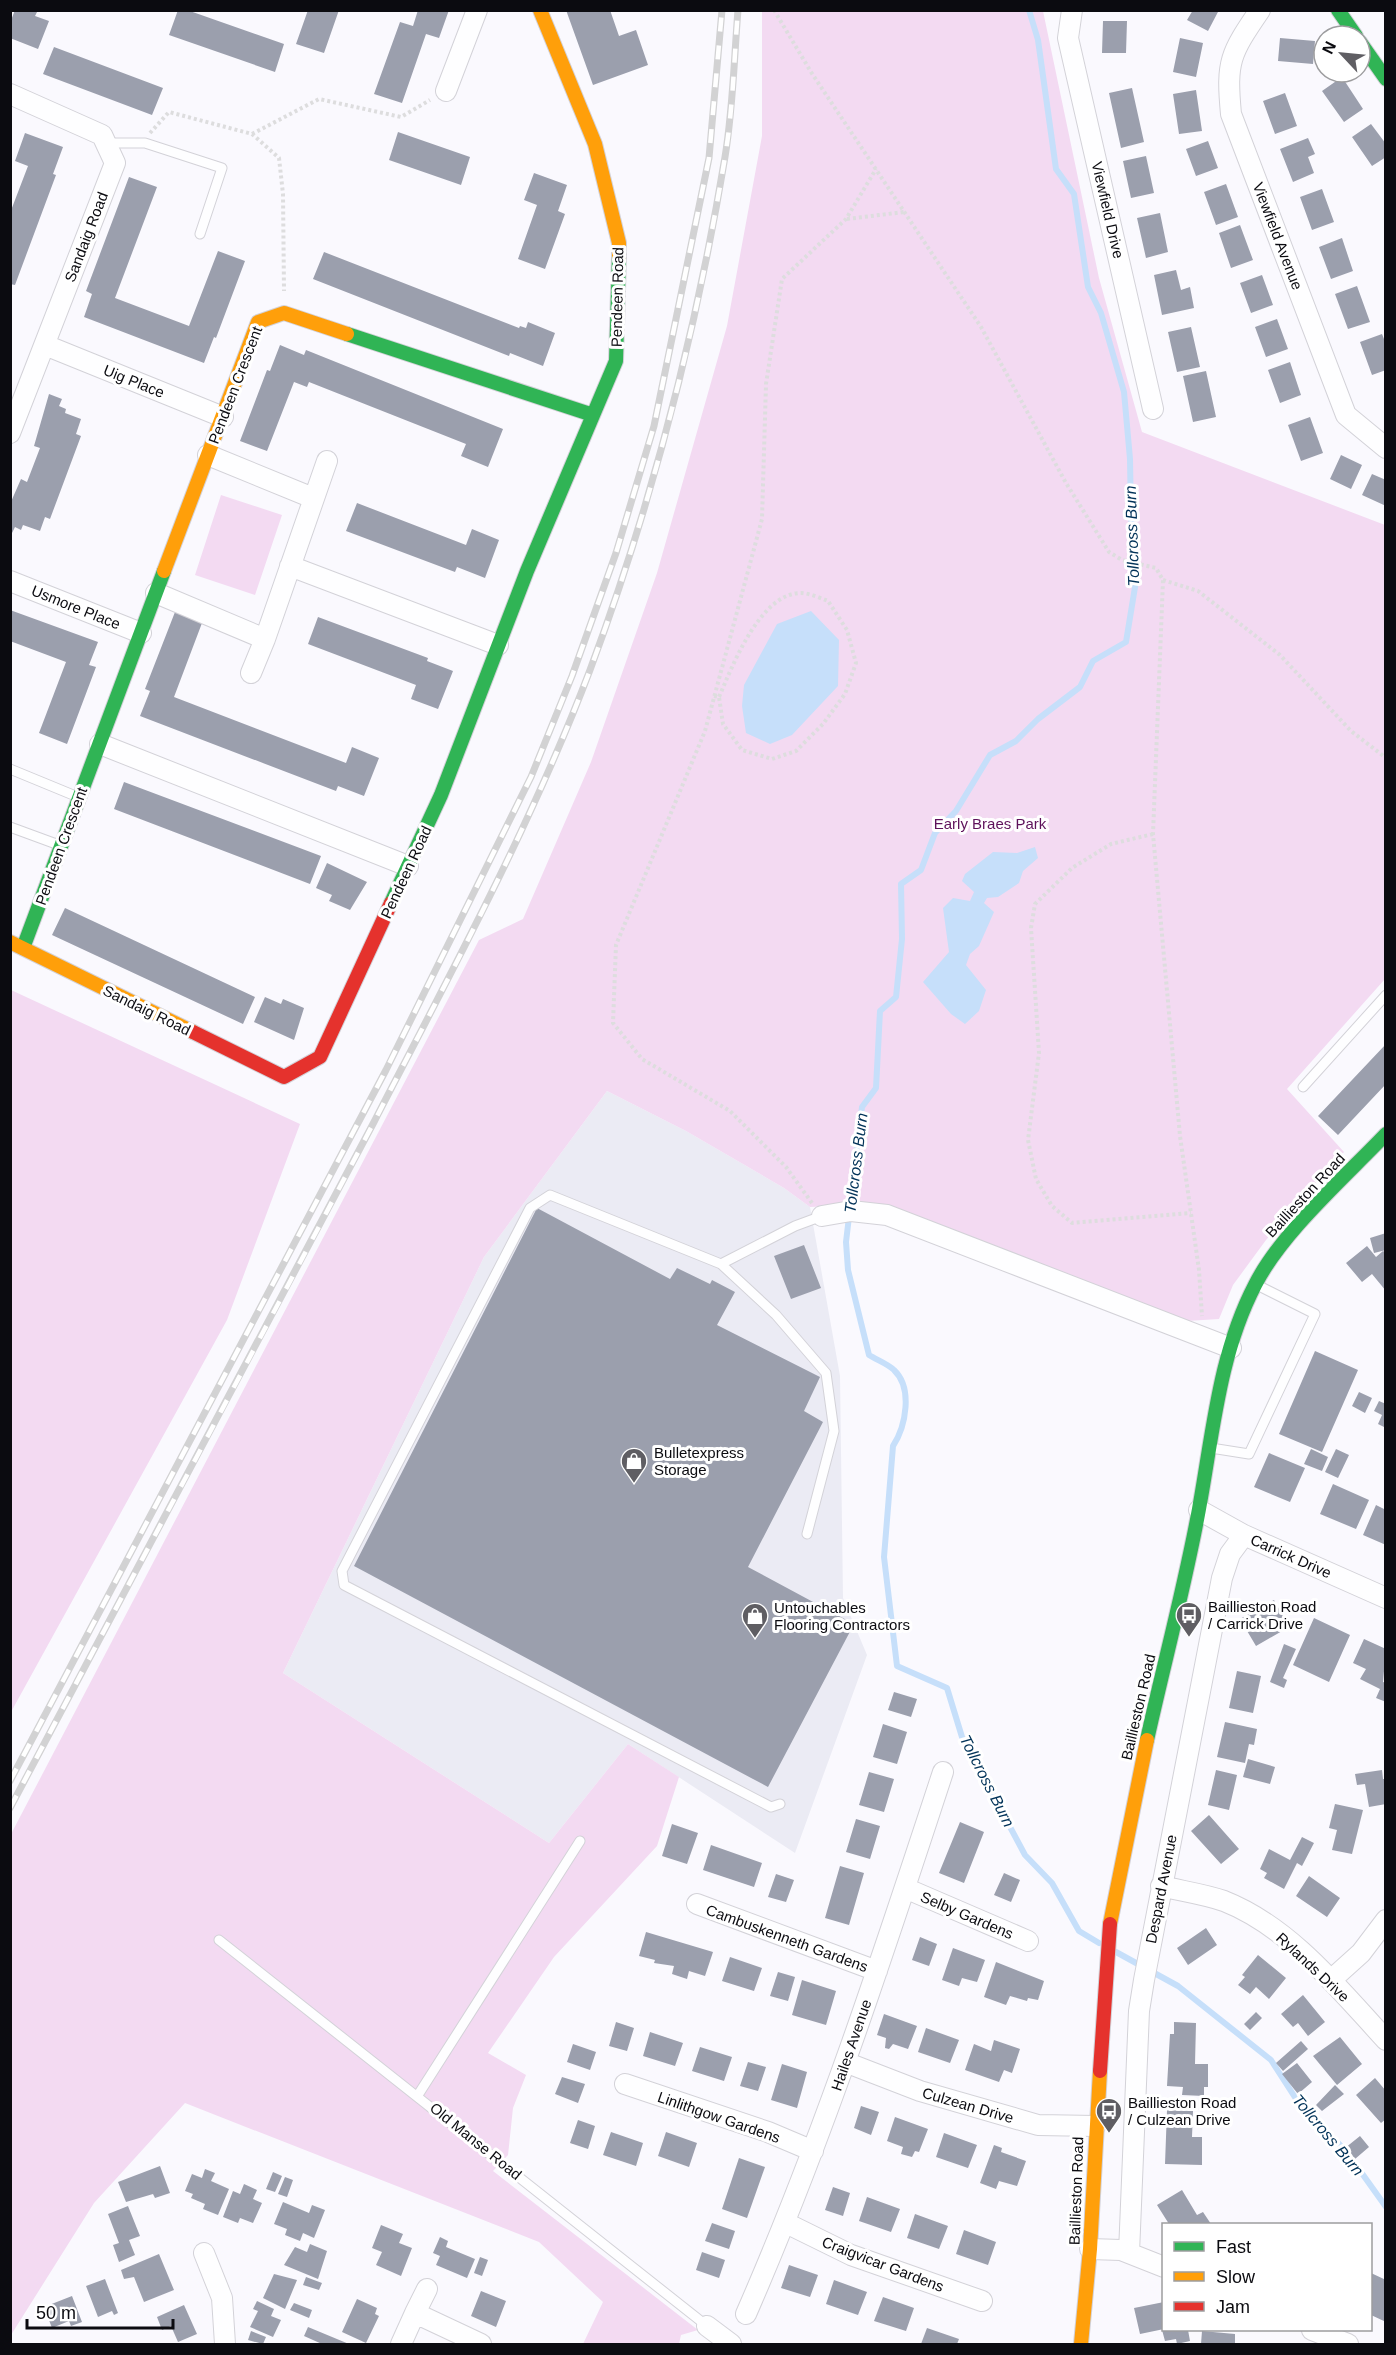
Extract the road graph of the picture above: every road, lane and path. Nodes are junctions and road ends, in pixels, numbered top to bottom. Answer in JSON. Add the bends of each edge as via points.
{"nodes":[{"id":1,"x":477,"y":10,"type":"edge"},
{"id":2,"x":540,"y":10,"type":"edge"},
{"id":3,"x":774,"y":10,"type":"edge"},
{"id":4,"x":1072,"y":10,"type":"edge"},
{"id":5,"x":1260,"y":10,"type":"edge"},
{"id":6,"x":1338,"y":10,"type":"edge"},
{"id":7,"x":1348,"y":24,"type":"edge"},
{"id":8,"x":1372,"y":59,"type":"edge"},
{"id":9,"x":1386,"y":79,"type":"edge"},
{"id":10,"x":446,"y":91,"type":"joint"},
{"id":11,"x":10,"y":94,"type":"edge"},
{"id":12,"x":252,"y":134,"type":"junction"},
{"id":13,"x":105,"y":143,"type":"junction"},
{"id":14,"x":145,"y":143,"type":"junction"},
{"id":15,"x":876,"y":169,"type":"junction"},
{"id":16,"x":904,"y":212,"type":"junction"},
{"id":17,"x":846,"y":219,"type":"junction"},
{"id":18,"x":200,"y":234,"type":"dead end"},
{"id":19,"x":284,"y":313,"type":"junction"},
{"id":20,"x":45,"y":345,"type":"junction"},
{"id":21,"x":1153,"y":409,"type":"dead end"},
{"id":22,"x":593,"y":415,"type":"junction"},
{"id":23,"x":223,"y":417,"type":"junction"},
{"id":24,"x":10,"y":433,"type":"edge"},
{"id":25,"x":1386,"y":448,"type":"edge"},
{"id":26,"x":208,"y":455,"type":"junction"},
{"id":27,"x":327,"y":461,"type":"dead end"},
{"id":28,"x":313,"y":498,"type":"junction"},
{"id":29,"x":290,"y":566,"type":"junction"},
{"id":30,"x":1163,"y":580,"type":"junction"},
{"id":31,"x":10,"y":581,"type":"edge"},
{"id":32,"x":156,"y":593,"type":"junction"},
{"id":33,"x":141,"y":633,"type":"junction"},
{"id":34,"x":266,"y":639,"type":"junction"},
{"id":35,"x":498,"y":645,"type":"junction"},
{"id":36,"x":251,"y":672,"type":"dead end"},
{"id":37,"x":717,"y":697,"type":"junction"},
{"id":38,"x":100,"y":744,"type":"junction"},
{"id":39,"x":1386,"y":758,"type":"edge"},
{"id":40,"x":10,"y":769,"type":"edge"},
{"id":41,"x":79,"y":797,"type":"junction"},
{"id":42,"x":10,"y":827,"type":"edge"},
{"id":43,"x":1153,"y":834,"type":"junction"},
{"id":44,"x":61,"y":846,"type":"junction"},
{"id":45,"x":408,"y":866,"type":"junction"},
{"id":46,"x":17,"y":945,"type":"edge"},
{"id":47,"x":1386,"y":995,"type":"edge"},
{"id":48,"x":284,"y":1077,"type":"joint"},
{"id":49,"x":1304,"y":1087,"type":"dead end"},
{"id":50,"x":1386,"y":1134,"type":"edge"},
{"id":51,"x":1191,"y":1213,"type":"junction"},
{"id":52,"x":822,"y":1216,"type":"junction"},
{"id":53,"x":721,"y":1264,"type":"junction"},
{"id":54,"x":1255,"y":1284,"type":"junction"},
{"id":55,"x":1203,"y":1318,"type":"dead end"},
{"id":56,"x":1231,"y":1348,"type":"junction"},
{"id":57,"x":1208,"y":1448,"type":"junction"},
{"id":58,"x":1199,"y":1510,"type":"junction"},
{"id":59,"x":807,"y":1534,"type":"dead end"},
{"id":60,"x":1244,"y":1535,"type":"junction"},
{"id":61,"x":1386,"y":1598,"type":"edge"},
{"id":62,"x":943,"y":1772,"type":"dead end"},
{"id":63,"x":780,"y":1804,"type":"dead end"},
{"id":64,"x":580,"y":1841,"type":"dead end"},
{"id":65,"x":1161,"y":1886,"type":"junction"},
{"id":66,"x":905,"y":1888,"type":"junction"},
{"id":67,"x":697,"y":1904,"type":"dead end"},
{"id":68,"x":1386,"y":1920,"type":"edge"},
{"id":69,"x":219,"y":1940,"type":"dead end"},
{"id":70,"x":1028,"y":1941,"type":"dead end"},
{"id":71,"x":877,"y":1971,"type":"junction"},
{"id":72,"x":1331,"y":1980,"type":"junction"},
{"id":73,"x":1386,"y":2040,"type":"edge"},
{"id":74,"x":845,"y":2062,"type":"junction"},
{"id":75,"x":625,"y":2084,"type":"dead end"},
{"id":76,"x":418,"y":2095,"type":"junction"},
{"id":77,"x":1095,"y":2126,"type":"junction"},
{"id":78,"x":813,"y":2151,"type":"junction"},
{"id":79,"x":786,"y":2223,"type":"junction"},
{"id":80,"x":1090,"y":2249,"type":"junction"},
{"id":81,"x":204,"y":2253,"type":"dead end"},
{"id":82,"x":1129,"y":2253,"type":"junction"},
{"id":83,"x":1162,"y":2266,"type":"edge"},
{"id":84,"x":427,"y":2289,"type":"dead end"},
{"id":85,"x":982,"y":2301,"type":"dead end"},
{"id":86,"x":415,"y":2313,"type":"junction"},
{"id":87,"x":746,"y":2314,"type":"dead end"},
{"id":88,"x":707,"y":2326,"type":"joint"},
{"id":89,"x":1320,"y":2336,"type":"edge"},
{"id":90,"x":225,"y":2344,"type":"edge"},
{"id":91,"x":402,"y":2344,"type":"edge"},
{"id":92,"x":481,"y":2344,"type":"edge"},
{"id":93,"x":731,"y":2344,"type":"edge"},
{"id":94,"x":1081,"y":2344,"type":"edge"},
{"id":95,"x":1348,"y":2344,"type":"edge"}],
"edges":[{"from":1,"to":10,"type":"street"},
{"from":2,"to":22,"type":"street","name":"Pendeen Road","via":[[596,144],[619,243],[616,361]]},
{"from":3,"to":15,"type":"path"},
{"from":4,"to":21,"type":"street","name":"Viewfield Drive","via":[[1068,38]]},
{"from":5,"to":25,"type":"street","name":"Viewfield Avenue","via":[[1236,45],[1228,76],[1231,114],[1346,415]]},
{"from":6,"to":7,"type":"street"},
{"from":8,"to":9,"type":"street"},
{"from":10,"to":12,"type":"path","via":[[401,117],[319,99]]},
{"from":11,"to":13,"type":"street","via":[[102,135]]},
{"from":12,"to":14,"type":"path","via":[[169,112],[152,129]]},
{"from":12,"to":19,"type":"path","via":[[279,158]]},
{"from":13,"to":14,"type":"lane"},
{"from":13,"to":20,"type":"street","name":"Sandaig Road","via":[[115,163]]},
{"from":14,"to":18,"type":"lane","via":[[222,168]]},
{"from":15,"to":16,"type":"path"},
{"from":15,"to":17,"type":"path"},
{"from":16,"to":17,"type":"path"},
{"from":16,"to":30,"type":"path","via":[[981,327],[1066,483],[1109,552],[1122,560],[1156,568]]},
{"from":17,"to":37,"type":"path","via":[[782,279],[766,384],[762,519]]},
{"from":19,"to":22,"type":"street"},
{"from":19,"to":23,"type":"street","name":"Pendeen Crescent","via":[[258,322]]},
{"from":20,"to":23,"type":"street","name":"Uig Place"},
{"from":20,"to":24,"type":"street","name":"Sandaig Road"},
{"from":22,"to":35,"type":"street","name":"Pendeen Road"},
{"from":23,"to":26,"type":"street","name":"Pendeen Crescent"},
{"from":26,"to":28,"type":"street"},
{"from":26,"to":32,"type":"street","name":"Pendeen Crescent"},
{"from":27,"to":28,"type":"street"},
{"from":28,"to":29,"type":"street"},
{"from":29,"to":34,"type":"street"},
{"from":29,"to":35,"type":"street"},
{"from":30,"to":39,"type":"path","via":[[1198,591],[1280,655],[1351,731]]},
{"from":30,"to":43,"type":"path"},
{"from":31,"to":33,"type":"street","name":"Usmore Place"},
{"from":32,"to":33,"type":"street","name":"Pendeen Crescent"},
{"from":32,"to":34,"type":"street"},
{"from":33,"to":38,"type":"street","name":"Pendeen Crescent"},
{"from":34,"to":36,"type":"street"},
{"from":35,"to":45,"type":"street","name":"Pendeen Road","via":[[441,795]]},
{"from":37,"to":37,"type":"path","via":[[723,724],[742,750],[772,759],[796,751],[845,694],[856,663],[848,630],[828,601],[800,593],[775,603],[744,640]]},
{"from":37,"to":52,"type":"path","via":[[616,945],[613,1023],[642,1059],[730,1111],[786,1167]]},
{"from":38,"to":41,"type":"street","name":"Pendeen Crescent"},
{"from":38,"to":45,"type":"street"},
{"from":40,"to":41,"type":"lane"},
{"from":41,"to":44,"type":"street","name":"Pendeen Crescent"},
{"from":42,"to":44,"type":"lane"},
{"from":43,"to":51,"type":"path","via":[[1180,1136]]},
{"from":43,"to":51,"type":"path","via":[[1111,844],[1072,868],[1035,904],[1031,928],[1039,1053],[1028,1140],[1036,1179],[1052,1206],[1072,1223]]},
{"from":44,"to":46,"type":"street","name":"Pendeen Crescent"},
{"from":45,"to":48,"type":"street","name":"Pendeen Road","via":[[320,1057]]},
{"from":46,"to":48,"type":"street","name":"Sandaig Road"},
{"from":47,"to":49,"type":"lane"},
{"from":50,"to":54,"type":"street","name":"Baillieston Road","via":[[1276,1250]]},
{"from":51,"to":55,"type":"path"},
{"from":52,"to":53,"type":"lane"},
{"from":52,"to":56,"type":"street","via":[[851,1211],[887,1215]]},
{"from":53,"to":59,"type":"lane","via":[[776,1315],[826,1374],[834,1431]]},
{"from":53,"to":63,"type":"lane","via":[[550,1195],[530,1208],[342,1571],[344,1585],[771,1807]]},
{"from":54,"to":56,"type":"street","name":"Baillieston Road"},
{"from":54,"to":57,"type":"lane","via":[[1315,1314],[1249,1454]]},
{"from":56,"to":57,"type":"street","name":"Baillieston Road"},
{"from":57,"to":58,"type":"street","name":"Baillieston Road"},
{"from":58,"to":60,"type":"street","name":"Carrick Drive"},
{"from":58,"to":77,"type":"street","name":"Baillieston Road","via":[[1130,1813],[1107,1935]]},
{"from":60,"to":61,"type":"street","name":"Carrick Drive"},
{"from":60,"to":65,"type":"street","name":"Despard Avenue","via":[[1230,1554],[1224,1571]]},
{"from":62,"to":66,"type":"street","name":"Hailes Avenue"},
{"from":64,"to":76,"type":"lane"},
{"from":65,"to":72,"type":"street","name":"Rylands Drive","via":[[1223,1901],[1243,1911],[1277,1931]]},
{"from":65,"to":82,"type":"street","name":"Despard Avenue","via":[[1139,2012]]},
{"from":66,"to":70,"type":"street","name":"Selby Gardens"},
{"from":66,"to":71,"type":"street","name":"Hailes Avenue"},
{"from":67,"to":71,"type":"street","name":"Cambuskenneth Gardens"},
{"from":68,"to":72,"type":"street","via":[[1361,1953]]},
{"from":69,"to":76,"type":"lane","name":"Old Manse Road"},
{"from":71,"to":74,"type":"street","name":"Hailes Avenue"},
{"from":72,"to":73,"type":"street","name":"Rylands Drive"},
{"from":74,"to":77,"type":"street","name":"Culzean Drive","via":[[920,2091],[1038,2125]]},
{"from":74,"to":78,"type":"street","name":"Hailes Avenue"},
{"from":75,"to":78,"type":"street","name":"Linlithgow Gardens"},
{"from":76,"to":88,"type":"lane","name":"Old Manse Road"},
{"from":77,"to":80,"type":"street","name":"Baillieston Road"},
{"from":78,"to":79,"type":"street","name":"Hailes Avenue"},
{"from":79,"to":85,"type":"street","name":"Craigvicar Gardens","via":[[851,2255]]},
{"from":79,"to":87,"type":"street","name":"Hailes Avenue"},
{"from":80,"to":82,"type":"street"},
{"from":80,"to":94,"type":"street","name":"Baillieston Road"},
{"from":81,"to":90,"type":"street","via":[[222,2298]]},
{"from":82,"to":83,"type":"street"},
{"from":84,"to":86,"type":"street"},
{"from":86,"to":91,"type":"street"},
{"from":86,"to":92,"type":"street"},
{"from":88,"to":93,"type":"street","name":"Old Manse Road"},
{"from":89,"to":95,"type":"street"}]}
